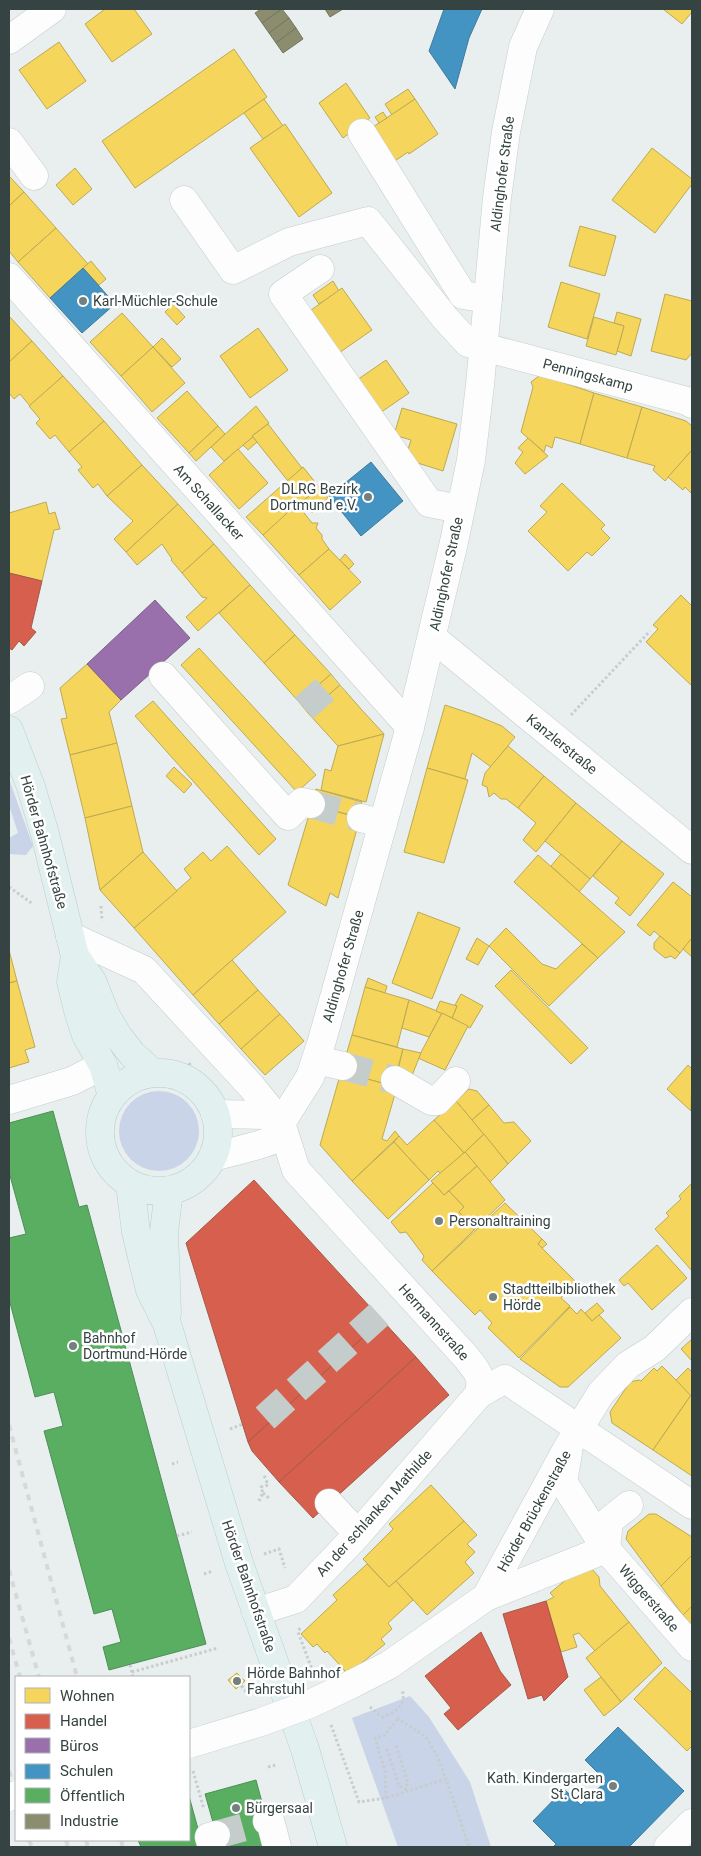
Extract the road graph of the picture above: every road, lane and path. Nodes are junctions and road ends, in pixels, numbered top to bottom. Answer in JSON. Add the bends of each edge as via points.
{"nodes":[{"id":1,"x":52,"y":9,"type":"edge"},
{"id":2,"x":540,"y":9,"type":"edge"},
{"id":3,"x":9,"y":40,"type":"edge"},
{"id":4,"x":362,"y":133,"type":"dead end"},
{"id":5,"x":9,"y":142,"type":"edge"},
{"id":6,"x":34,"y":176,"type":"dead end"},
{"id":7,"x":184,"y":200,"type":"dead end"},
{"id":8,"x":320,"y":269,"type":"dead end"},
{"id":9,"x":9,"y":277,"type":"edge"},
{"id":10,"x":488,"y":299,"type":"junction"},
{"id":11,"x":483,"y":347,"type":"junction"},
{"id":12,"x":692,"y":404,"type":"edge"},
{"id":13,"x":460,"y":509,"type":"junction"},
{"id":14,"x":650,"y":631,"type":"dead end"},
{"id":15,"x":433,"y":638,"type":"junction"},
{"id":16,"x":163,"y":676,"type":"dead end"},
{"id":17,"x":410,"y":727,"type":"junction"},
{"id":18,"x":9,"y":730,"type":"edge"},
{"id":19,"x":552,"y":735,"type":"junction"},
{"id":20,"x":310,"y":804,"type":"tunnel mouth"},
{"id":21,"x":692,"y":850,"type":"edge"},
{"id":22,"x":9,"y":887,"type":"edge"},
{"id":23,"x":40,"y":909,"type":"dead end"},
{"id":24,"x":73,"y":946,"type":"junction"},
{"id":25,"x":316,"y":1060,"type":"junction"},
{"id":26,"x":103,"y":1065,"type":"junction"},
{"id":27,"x":343,"y":1066,"type":"tunnel mouth"},
{"id":28,"x":153,"y":1073,"type":"junction"},
{"id":29,"x":395,"y":1080,"type":"tunnel mouth"},
{"id":30,"x":456,"y":1081,"type":"dead end"},
{"id":31,"x":112,"y":1096,"type":"junction"},
{"id":32,"x":9,"y":1100,"type":"edge"},
{"id":33,"x":215,"y":1114,"type":"junction"},
{"id":34,"x":281,"y":1123,"type":"junction"},
{"id":35,"x":213,"y":1157,"type":"junction"},
{"id":36,"x":130,"y":1184,"type":"junction"},
{"id":37,"x":169,"y":1191,"type":"junction"},
{"id":38,"x":692,"y":1312,"type":"edge"},
{"id":39,"x":167,"y":1324,"type":"junction"},
{"id":40,"x":485,"y":1404,"type":"junction"},
{"id":41,"x":243,"y":1424,"type":"dead end"},
{"id":42,"x":230,"y":1429,"type":"dead end"},
{"id":43,"x":575,"y":1437,"type":"junction"},
{"id":44,"x":178,"y":1462,"type":"dead end"},
{"id":45,"x":172,"y":1464,"type":"dead end"},
{"id":46,"x":264,"y":1475,"type":"dead end"},
{"id":47,"x":659,"y":1482,"type":"junction"},
{"id":48,"x":263,"y":1493,"type":"junction"},
{"id":49,"x":269,"y":1498,"type":"dead end"},
{"id":50,"x":259,"y":1501,"type":"dead end"},
{"id":51,"x":329,"y":1503,"type":"dead end"},
{"id":52,"x":692,"y":1505,"type":"edge"},
{"id":53,"x":192,"y":1532,"type":"dead end"},
{"id":54,"x":358,"y":1534,"type":"junction"},
{"id":55,"x":177,"y":1536,"type":"dead end"},
{"id":56,"x":606,"y":1549,"type":"junction"},
{"id":57,"x":486,"y":1597,"type":"junction"},
{"id":58,"x":256,"y":1612,"type":"junction"},
{"id":59,"x":692,"y":1647,"type":"edge"},
{"id":60,"x":218,"y":1648,"type":"dead end"},
{"id":61,"x":130,"y":1665,"type":"dead end"},
{"id":62,"x":132,"y":1672,"type":"junction"},
{"id":63,"x":133,"y":1676,"type":"edge"},
{"id":64,"x":400,"y":1684,"type":"dead end"},
{"id":65,"x":367,"y":1703,"type":"dead end"},
{"id":66,"x":394,"y":1713,"type":"junction"},
{"id":67,"x":398,"y":1719,"type":"junction"},
{"id":68,"x":190,"y":1744,"type":"edge"},
{"id":69,"x":396,"y":1746,"type":"dead end"},
{"id":70,"x":387,"y":1749,"type":"dead end"},
{"id":71,"x":276,"y":1765,"type":"dead end"},
{"id":72,"x":268,"y":1767,"type":"dead end"},
{"id":73,"x":194,"y":1772,"type":"dead end"},
{"id":74,"x":446,"y":1780,"type":"junction"},
{"id":75,"x":406,"y":1790,"type":"junction"},
{"id":76,"x":386,"y":1798,"type":"junction"},
{"id":77,"x":359,"y":1802,"type":"dead end"},
{"id":78,"x":267,"y":1821,"type":"dead end"},
{"id":79,"x":692,"y":1823,"type":"edge"},
{"id":80,"x":213,"y":1839,"type":"edge"},
{"id":81,"x":278,"y":1847,"type":"edge"},
{"id":82,"x":333,"y":1847,"type":"edge"},
{"id":83,"x":469,"y":1847,"type":"edge"},
{"id":84,"x":668,"y":1847,"type":"edge"}],
"edges":[{"from":1,"to":3,"type":"street"},
{"from":2,"to":10,"type":"street","name":"Aldinghofer Straße","via":[[523,47],[514,89],[497,198]]},
{"from":4,"to":10,"type":"street","via":[[463,295]]},
{"from":5,"to":6,"type":"street"},
{"from":7,"to":11,"type":"street","name":"Penningskamp","via":[[233,270],[289,242],[368,221],[445,318],[468,343]]},
{"from":8,"to":13,"type":"street","via":[[283,294],[429,503]]},
{"from":9,"to":17,"type":"street","name":"Am Schallacker","via":[[342,669]]},
{"from":10,"to":11,"type":"street","name":"Aldinghofer Straße"},
{"from":11,"to":12,"type":"street","name":"Penningskamp"},
{"from":11,"to":13,"type":"street","name":"Aldinghofer Straße","via":[[471,460]]},
{"from":13,"to":15,"type":"street","name":"Aldinghofer Straße"},
{"from":14,"to":19,"type":"path"},
{"from":15,"to":17,"type":"street","name":"Aldinghofer Straße"},
{"from":15,"to":19,"type":"street","name":"Kanzlerstraße"},
{"from":16,"to":20,"type":"street","via":[[288,816],[302,802]]},
{"from":17,"to":25,"type":"street","name":"Aldinghofer Straße","via":[[372,821]]},
{"from":18,"to":24,"type":"main road","name":"Hörder Bahnhofstraße","via":[[42,824]]},
{"from":19,"to":21,"type":"street","name":"Kanzlerstraße"},
{"from":22,"to":23,"type":"path"},
{"from":24,"to":26,"type":"main road","name":"Hörder Bahnhofstraße","via":[[71,982],[79,1014],[86,1036]]},
{"from":24,"to":28,"type":"main road","name":"Hörder Bahnhofstraße","via":[[118,1036]]},
{"from":24,"to":34,"type":"street","via":[[144,970]]},
{"from":25,"to":27,"type":"street"},
{"from":25,"to":34,"type":"street","name":"Aldinghofer Straße","via":[[310,1077]]},
{"from":26,"to":31,"type":"main road","name":"Hörder Bahnhofstraße"},
{"from":26,"to":32,"type":"street","via":[[72,1081]]},
{"from":28,"to":31,"type":"main road","via":[[124,1084]]},
{"from":28,"to":33,"type":"main road","via":[[174,1076],[192,1084],[210,1102]]},
{"from":29,"to":30,"type":"street","via":[[431,1101],[436,1101]]},
{"from":31,"to":36,"type":"main road","via":[[100,1121],[102,1152],[120,1178]]},
{"from":33,"to":34,"type":"street","via":[[264,1115]]},
{"from":33,"to":35,"type":"main road","via":[[218,1136]]},
{"from":34,"to":35,"type":"street","name":"Aldinghofer Straße","via":[[273,1140]]},
{"from":34,"to":40,"type":"street","name":"Hermannstraße","via":[[296,1170],[466,1357],[478,1372]]},
{"from":35,"to":37,"type":"main road","via":[[202,1173],[186,1185]]},
{"from":36,"to":37,"type":"main road","via":[[146,1191]]},
{"from":36,"to":39,"type":"main road","name":"Hörder Bahnhofstraße","via":[[136,1232],[150,1290]]},
{"from":37,"to":39,"type":"main road","name":"Hörder Bahnhofstraße","via":[[164,1231]]},
{"from":38,"to":43,"type":"street","via":[[655,1348],[628,1365],[602,1393]]},
{"from":39,"to":58,"type":"main road","name":"Hörder Bahnhofstraße"},
{"from":40,"to":43,"type":"street","via":[[505,1379]]},
{"from":40,"to":54,"type":"street","name":"An der schlanken Mathilde"},
{"from":41,"to":42,"type":"path"},
{"from":43,"to":47,"type":"street"},
{"from":43,"to":56,"type":"street","name":"Hörder Brückenstraße","via":[[563,1482]]},
{"from":43,"to":57,"type":"street","name":"Hörder Brückenstraße"},
{"from":44,"to":45,"type":"path"},
{"from":46,"to":48,"type":"path","via":[[268,1485],[261,1487]]},
{"from":47,"to":52,"type":"street"},
{"from":47,"to":56,"type":"street","via":[[625,1502],[609,1521]]},
{"from":48,"to":49,"type":"path"},
{"from":48,"to":50,"type":"path"},
{"from":51,"to":54,"type":"street"},
{"from":53,"to":55,"type":"path"},
{"from":54,"to":58,"type":"street","name":"An der schlanken Mathilde","via":[[296,1599]]},
{"from":56,"to":57,"type":"street","name":"Hörder Brückenstraße"},
{"from":56,"to":59,"type":"street","name":"Wiggerstraße"},
{"from":57,"to":68,"type":"street","name":"Hörder Brückenstraße","bridge":true,"via":[[406,1654],[368,1676],[310,1704]]},
{"from":58,"to":82,"type":"main road","name":"Hörder Bahnhofstraße","via":[[303,1743]]},
{"from":60,"to":62,"type":"path"},
{"from":61,"to":62,"type":"path"},
{"from":62,"to":63,"type":"path"},
{"from":64,"to":66,"type":"path","via":[[403,1694],[401,1707]]},
{"from":65,"to":66,"type":"path","via":[[383,1717]]},
{"from":66,"to":67,"type":"path"},
{"from":67,"to":74,"type":"path","via":[[426,1737]]},
{"from":67,"to":76,"type":"path","via":[[386,1735],[375,1738],[385,1771]]},
{"from":69,"to":75,"type":"path","via":[[408,1784]]},
{"from":70,"to":75,"type":"path","via":[[400,1786]]},
{"from":71,"to":72,"type":"path"},
{"from":73,"to":80,"type":"path"},
{"from":74,"to":75,"type":"path"},
{"from":74,"to":83,"type":"path"},
{"from":75,"to":76,"type":"path"},
{"from":76,"to":77,"type":"path"},
{"from":78,"to":81,"type":"street","via":[[270,1820]]},
{"from":79,"to":84,"type":"street"}]}
